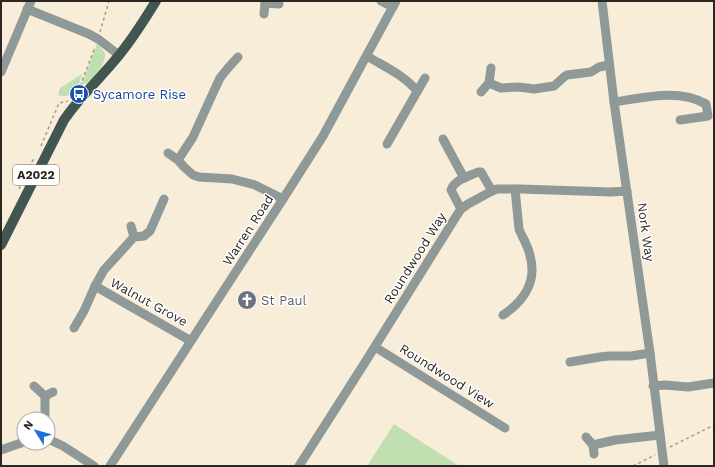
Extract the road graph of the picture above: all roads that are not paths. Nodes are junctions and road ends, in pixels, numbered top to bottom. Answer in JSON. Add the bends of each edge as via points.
{"nodes":[{"id":1,"x":156,"y":1,"type":"edge"},
{"id":2,"x":381,"y":1,"type":"edge"},
{"id":3,"x":602,"y":1,"type":"edge"},
{"id":4,"x":265,"y":2,"type":"edge"},
{"id":5,"x":279,"y":4,"type":"dead end"},
{"id":6,"x":395,"y":4,"type":"edge"},
{"id":7,"x":29,"y":5,"type":"edge"},
{"id":8,"x":264,"y":14,"type":"dead end"},
{"id":9,"x":5,"y":50,"type":"edge"},
{"id":10,"x":119,"y":55,"type":"junction"},
{"id":11,"x":367,"y":56,"type":"junction"},
{"id":12,"x":238,"y":57,"type":"dead end"},
{"id":13,"x":609,"y":65,"type":"junction"},
{"id":14,"x":490,"y":68,"type":"dead end"},
{"id":15,"x":1,"y":72,"type":"edge"},
{"id":16,"x":425,"y":78,"type":"dead end"},
{"id":17,"x":489,"y":83,"type":"junction"},
{"id":18,"x":417,"y":91,"type":"junction"},
{"id":19,"x":481,"y":92,"type":"dead end"},
{"id":20,"x":614,"y":102,"type":"junction"},
{"id":21,"x":680,"y":120,"type":"dead end"},
{"id":22,"x":443,"y":139,"type":"dead end"},
{"id":23,"x":387,"y":144,"type":"dead end"},
{"id":24,"x":168,"y":153,"type":"dead end"},
{"id":25,"x":178,"y":160,"type":"junction"},
{"id":26,"x":464,"y":178,"type":"junction"},
{"id":27,"x":515,"y":189,"type":"junction"},
{"id":28,"x":492,"y":191,"type":"junction"},
{"id":29,"x":627,"y":191,"type":"junction"},
{"id":30,"x":164,"y":199,"type":"dead end"},
{"id":31,"x":283,"y":199,"type":"junction"},
{"id":32,"x":461,"y":209,"type":"junction"},
{"id":33,"x":131,"y":226,"type":"dead end"},
{"id":34,"x":134,"y":237,"type":"junction"},
{"id":35,"x":1,"y":245,"type":"edge"},
{"id":36,"x":95,"y":286,"type":"junction"},
{"id":37,"x":502,"y":315,"type":"dead end"},
{"id":38,"x":74,"y":328,"type":"dead end"},
{"id":39,"x":191,"y":341,"type":"junction"},
{"id":40,"x":375,"y":347,"type":"junction"},
{"id":41,"x":650,"y":353,"type":"junction"},
{"id":42,"x":570,"y":362,"type":"dead end"},
{"id":43,"x":714,"y":384,"type":"edge"},
{"id":44,"x":34,"y":386,"type":"dead end"},
{"id":45,"x":653,"y":386,"type":"junction"},
{"id":46,"x":46,"y":411,"type":"edge"},
{"id":47,"x":505,"y":428,"type":"dead end"},
{"id":48,"x":660,"y":435,"type":"junction"},
{"id":49,"x":586,"y":437,"type":"dead end"},
{"id":50,"x":56,"y":443,"type":"edge"},
{"id":51,"x":16,"y":445,"type":"edge"},
{"id":52,"x":1,"y":450,"type":"edge"},
{"id":53,"x":94,"y":466,"type":"edge"},
{"id":54,"x":110,"y":466,"type":"edge"},
{"id":55,"x":299,"y":466,"type":"edge"},
{"id":56,"x":664,"y":466,"type":"edge"}],
"edges":[{"from":1,"to":10,"type":"main road","number":"A2022"},
{"from":2,"to":6,"type":"street"},
{"from":3,"to":13,"type":"street","name":"Nork Way"},
{"from":4,"to":5,"type":"street"},
{"from":4,"to":8,"type":"street"},
{"from":6,"to":11,"type":"street","name":"Warren Road"},
{"from":7,"to":9,"type":"street"},
{"from":7,"to":10,"type":"street","via":[[89,34]]},
{"from":9,"to":15,"type":"street"},
{"from":10,"to":35,"type":"main road","number":"A2022","via":[[73,106],[64,120]]},
{"from":11,"to":18,"type":"street","via":[[401,76]]},
{"from":11,"to":31,"type":"street","name":"Warren Road","via":[[323,136]]},
{"from":12,"to":25,"type":"street","via":[[220,78],[193,137]]},
{"from":13,"to":17,"type":"street","via":[[591,72],[567,75],[554,86],[501,88]]},
{"from":13,"to":20,"type":"street","name":"Nork Way"},
{"from":14,"to":17,"type":"street"},
{"from":16,"to":18,"type":"street"},
{"from":17,"to":19,"type":"street"},
{"from":18,"to":23,"type":"street"},
{"from":20,"to":21,"type":"street","via":[[668,95],[700,100],[706,104],[708,116]]},
{"from":20,"to":29,"type":"street","name":"Nork Way"},
{"from":22,"to":26,"type":"street"},
{"from":24,"to":25,"type":"street"},
{"from":25,"to":31,"type":"street","via":[[193,175],[232,179],[255,185]]},
{"from":26,"to":28,"type":"street","via":[[481,172]]},
{"from":26,"to":32,"type":"street","via":[[452,186],[451,190]]},
{"from":27,"to":28,"type":"street","name":"Roundwood Way"},
{"from":27,"to":29,"type":"street","name":"Roundwood Way"},
{"from":27,"to":37,"type":"street","via":[[521,235],[529,250],[532,272],[530,283],[519,303]]},
{"from":28,"to":32,"type":"street","name":"Roundwood Way"},
{"from":29,"to":41,"type":"street","name":"Nork Way"},
{"from":30,"to":34,"type":"street","name":"Walnut Grove","via":[[150,230],[144,236]]},
{"from":31,"to":39,"type":"street","name":"Warren Road"},
{"from":32,"to":40,"type":"street","name":"Roundwood Way"},
{"from":33,"to":34,"type":"street"},
{"from":34,"to":36,"type":"street","name":"Walnut Grove","via":[[104,270]]},
{"from":36,"to":38,"type":"street","name":"Walnut Grove"},
{"from":36,"to":39,"type":"street","name":"Walnut Grove"},
{"from":39,"to":54,"type":"street","name":"Warren Road"},
{"from":40,"to":47,"type":"street","name":"Roundwood View"},
{"from":40,"to":55,"type":"street","name":"Roundwood Way"},
{"from":41,"to":42,"type":"street","via":[[624,357],[609,356],[583,365]]},
{"from":41,"to":45,"type":"street","name":"Nork Way"},
{"from":43,"to":45,"type":"street","via":[[688,387]]},
{"from":44,"to":46,"type":"street","via":[[49,394]]},
{"from":45,"to":48,"type":"street","name":"Nork Way"},
{"from":48,"to":49,"type":"street","via":[[615,440],[593,449]]},
{"from":48,"to":56,"type":"street","name":"Nork Way"},
{"from":50,"to":53,"type":"street"},
{"from":51,"to":52,"type":"street"}]}
